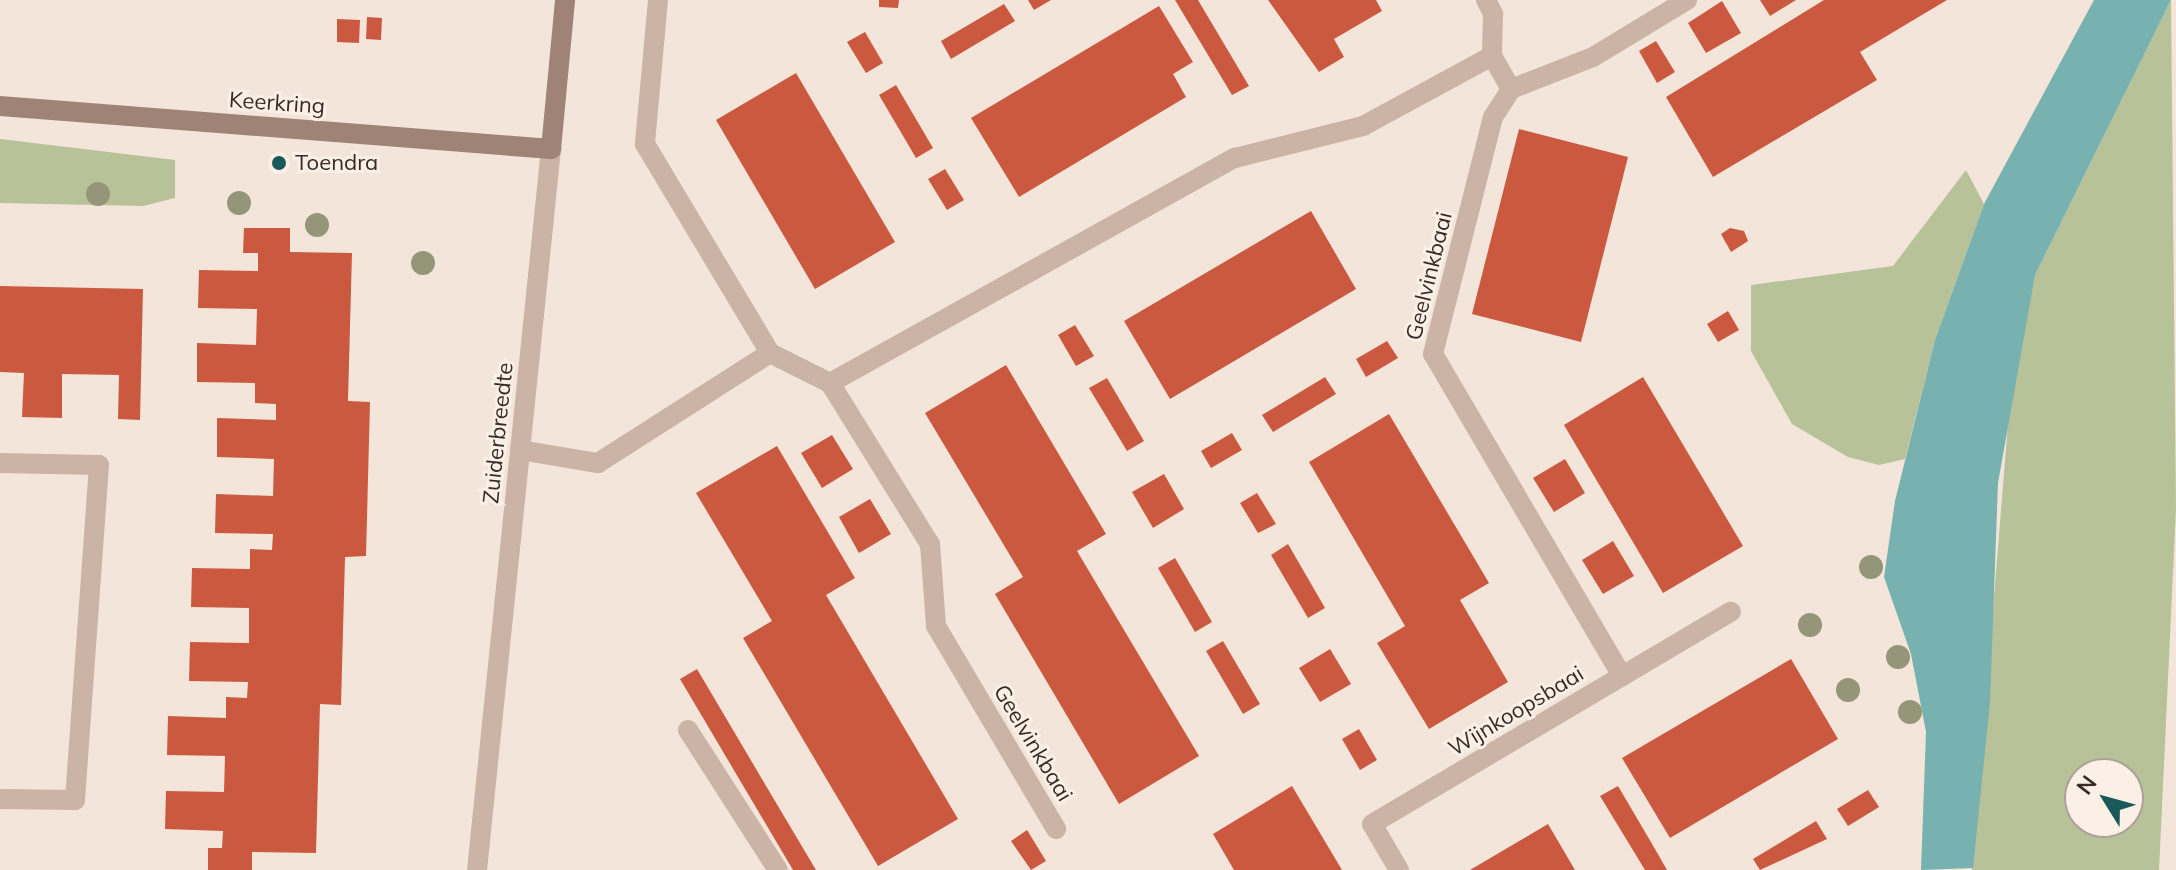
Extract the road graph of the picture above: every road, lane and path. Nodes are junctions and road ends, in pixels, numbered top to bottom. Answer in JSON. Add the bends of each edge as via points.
{"nodes":[{"id":1,"x":565,"y":0,"type":"edge"},
{"id":2,"x":658,"y":0,"type":"edge"},
{"id":3,"x":1486,"y":0,"type":"edge"},
{"id":4,"x":1687,"y":0,"type":"edge"},
{"id":5,"x":1492,"y":56,"type":"junction"},
{"id":6,"x":1511,"y":89,"type":"junction"},
{"id":7,"x":0,"y":106,"type":"edge"},
{"id":8,"x":551,"y":149,"type":"junction"},
{"id":9,"x":770,"y":353,"type":"junction"},
{"id":10,"x":830,"y":383,"type":"junction"},
{"id":11,"x":520,"y":450,"type":"junction"},
{"id":12,"x":0,"y":463,"type":"edge"},
{"id":13,"x":1731,"y":612,"type":"dead end"},
{"id":14,"x":1622,"y":676,"type":"junction"},
{"id":15,"x":688,"y":730,"type":"dead end"},
{"id":16,"x":0,"y":799,"type":"edge"},
{"id":17,"x":1056,"y":829,"type":"dead end"},
{"id":18,"x":477,"y":870,"type":"edge"},
{"id":19,"x":778,"y":870,"type":"edge"},
{"id":20,"x":1399,"y":870,"type":"edge"}],
"edges":[{"from":1,"to":8,"type":"street","name":"Zuiderbreedte"},
{"from":2,"to":9,"type":"street","via":[[645,144]]},
{"from":3,"to":5,"type":"street"},
{"from":4,"to":6,"type":"street","via":[[1593,57]]},
{"from":5,"to":6,"type":"street"},
{"from":5,"to":10,"type":"street","via":[[1363,126],[1235,158]]},
{"from":6,"to":14,"type":"street","name":"Geelvinkbaai","via":[[1493,117],[1433,354]]},
{"from":7,"to":8,"type":"street","name":"Keerkring"},
{"from":8,"to":11,"type":"street","name":"Zuiderbreedte"},
{"from":9,"to":10,"type":"street"},
{"from":9,"to":11,"type":"street","via":[[598,463]]},
{"from":10,"to":17,"type":"street","name":"Geelvinkbaai","via":[[930,544],[936,626]]},
{"from":11,"to":18,"type":"street","name":"Zuiderbreedte"},
{"from":12,"to":16,"type":"street","via":[[99,465],[75,800]]},
{"from":13,"to":14,"type":"street","name":"Wijnkoopsbaai"},
{"from":14,"to":20,"type":"street","name":"Wijnkoopsbaai","via":[[1372,824]]},
{"from":15,"to":19,"type":"street"}]}
